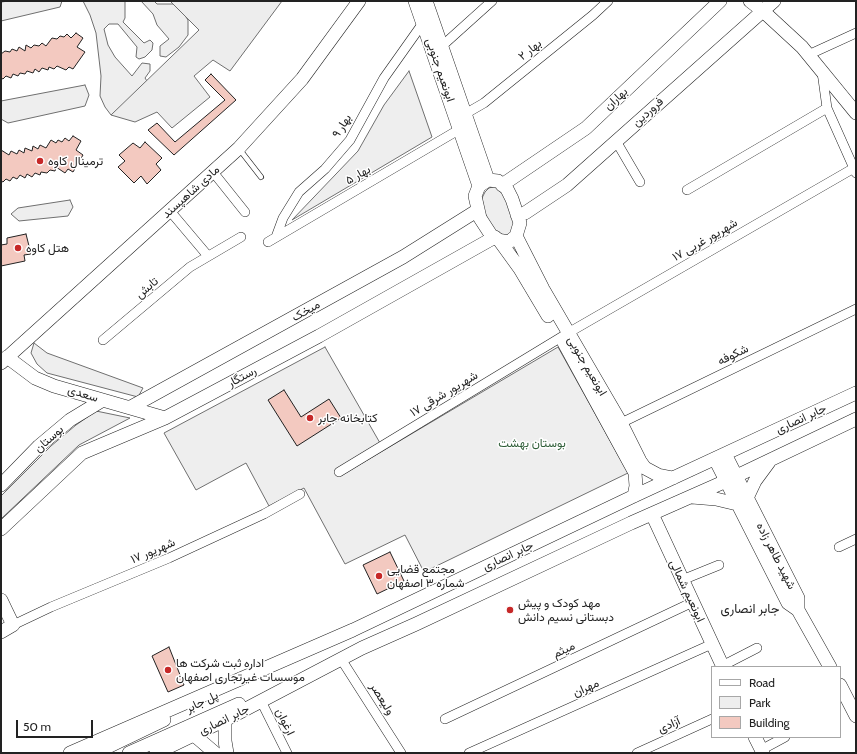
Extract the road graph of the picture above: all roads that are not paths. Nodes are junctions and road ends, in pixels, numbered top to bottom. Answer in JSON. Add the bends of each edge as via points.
{"nodes":[{"id":1,"x":359,"y":1,"type":"edge"},
{"id":2,"x":492,"y":1,"type":"edge"},
{"id":3,"x":608,"y":1,"type":"edge"},
{"id":4,"x":720,"y":1,"type":"edge"},
{"id":5,"x":750,"y":1,"type":"edge"},
{"id":6,"x":774,"y":1,"type":"edge"},
{"id":7,"x":425,"y":2,"type":"edge"},
{"id":8,"x":762,"y":10,"type":"junction"},
{"id":9,"x":423,"y":23,"type":"junction"},
{"id":10,"x":856,"y":33,"type":"edge"},
{"id":11,"x":442,"y":46,"type":"junction"},
{"id":12,"x":808,"y":55,"type":"junction"},
{"id":13,"x":822,"y":70,"type":"junction"},
{"id":14,"x":827,"y":108,"type":"junction"},
{"id":15,"x":856,"y":113,"type":"edge"},
{"id":16,"x":465,"y":114,"type":"junction"},
{"id":17,"x":460,"y":129,"type":"junction"},
{"id":18,"x":616,"y":141,"type":"junction"},
{"id":19,"x":239,"y":148,"type":"junction"},
{"id":20,"x":855,"y":171,"type":"edge"},
{"id":21,"x":213,"y":172,"type":"junction"},
{"id":22,"x":261,"y":177,"type":"dead end"},
{"id":23,"x":640,"y":182,"type":"dead end"},
{"id":24,"x":483,"y":183,"type":"junction"},
{"id":25,"x":502,"y":185,"type":"junction"},
{"id":26,"x":687,"y":190,"type":"dead end"},
{"id":27,"x":478,"y":210,"type":"junction"},
{"id":28,"x":170,"y":211,"type":"junction"},
{"id":29,"x":245,"y":212,"type":"dead end"},
{"id":30,"x":517,"y":215,"type":"junction"},
{"id":31,"x":516,"y":236,"type":"junction"},
{"id":32,"x":241,"y":237,"type":"dead end"},
{"id":33,"x":497,"y":239,"type":"junction"},
{"id":34,"x":272,"y":240,"type":"joint"},
{"id":35,"x":208,"y":256,"type":"junction"},
{"id":36,"x":856,"y":309,"type":"edge"},
{"id":37,"x":565,"y":335,"type":"junction"},
{"id":38,"x":103,"y":340,"type":"dead end"},
{"id":39,"x":4,"y":360,"type":"edge"},
{"id":40,"x":856,"y":393,"type":"edge"},
{"id":41,"x":103,"y":400,"type":"junction"},
{"id":42,"x":131,"y":407,"type":"junction"},
{"id":43,"x":165,"y":418,"type":"junction"},
{"id":44,"x":856,"y":419,"type":"edge"},
{"id":45,"x":621,"y":423,"type":"junction"},
{"id":46,"x":720,"y":456,"type":"junction"},
{"id":47,"x":770,"y":460,"type":"junction"},
{"id":48,"x":339,"y":472,"type":"dead end"},
{"id":49,"x":673,"y":478,"type":"junction"},
{"id":50,"x":731,"y":479,"type":"junction"},
{"id":51,"x":1,"y":485,"type":"edge"},
{"id":52,"x":300,"y":494,"type":"dead end"},
{"id":53,"x":634,"y":496,"type":"junction"},
{"id":54,"x":691,"y":497,"type":"junction"},
{"id":55,"x":742,"y":501,"type":"junction"},
{"id":56,"x":652,"y":514,"type":"junction"},
{"id":57,"x":1,"y":529,"type":"edge"},
{"id":58,"x":856,"y":539,"type":"edge"},
{"id":59,"x":839,"y":547,"type":"dead end"},
{"id":60,"x":719,"y":565,"type":"dead end"},
{"id":61,"x":682,"y":580,"type":"junction"},
{"id":62,"x":1,"y":600,"type":"edge"},
{"id":63,"x":693,"y":602,"type":"junction"},
{"id":64,"x":13,"y":625,"type":"junction"},
{"id":65,"x":353,"y":630,"type":"junction"},
{"id":66,"x":1,"y":632,"type":"edge"},
{"id":67,"x":712,"y":644,"type":"junction"},
{"id":68,"x":362,"y":648,"type":"junction"},
{"id":69,"x":757,"y":648,"type":"dead end"},
{"id":70,"x":342,"y":659,"type":"junction"},
{"id":71,"x":722,"y":666,"type":"edge"},
{"id":72,"x":829,"y":666,"type":"edge"},
{"id":73,"x":841,"y":687,"type":"edge"},
{"id":74,"x":261,"y":701,"type":"junction"},
{"id":75,"x":854,"y":707,"type":"edge"},
{"id":76,"x":444,"y":719,"type":"dead end"},
{"id":77,"x":711,"y":719,"type":"edge"},
{"id":78,"x":225,"y":720,"type":"junction"},
{"id":79,"x":194,"y":735,"type":"junction"},
{"id":80,"x":755,"y":738,"type":"edge"},
{"id":81,"x":783,"y":738,"type":"edge"},
{"id":82,"x":762,"y":752,"type":"edge"},
{"id":83,"x":70,"y":753,"type":"edge"},
{"id":84,"x":95,"y":753,"type":"edge"},
{"id":85,"x":129,"y":753,"type":"edge"},
{"id":86,"x":156,"y":753,"type":"edge"},
{"id":87,"x":215,"y":753,"type":"edge"},
{"id":88,"x":227,"y":753,"type":"edge"},
{"id":89,"x":287,"y":753,"type":"edge"},
{"id":90,"x":401,"y":753,"type":"edge"},
{"id":91,"x":470,"y":753,"type":"edge"},
{"id":92,"x":637,"y":753,"type":"edge"}],
"edges":[{"from":1,"to":19,"type":"main road","name":"مادی شاهپسند","via":[[302,79]]},
{"from":2,"to":11,"type":"street"},
{"from":3,"to":16,"type":"street","name":"بهار ۲","via":[[484,103]]},
{"from":4,"to":25,"type":"main road","name":"بهاران","via":[[586,128]]},
{"from":5,"to":8,"type":"main road"},
{"from":6,"to":8,"type":"main road","name":"فروردین"},
{"from":7,"to":9,"type":"main road","name":"ابونعیم جنوبی"},
{"from":7,"to":11,"type":"main road","name":"ابونعیم جنوبی"},
{"from":8,"to":12,"type":"main road"},
{"from":8,"to":18,"type":"main road","name":"فروردین"},
{"from":9,"to":17,"type":"main road","name":"ابونعیم جنوبی"},
{"from":9,"to":34,"type":"street","name":"بهار ۹","via":[[384,78],[350,140],[300,192],[282,218]]},
{"from":10,"to":12,"type":"street"},
{"from":11,"to":16,"type":"main road","name":"ابونعیم جنوبی"},
{"from":12,"to":13,"type":"main road"},
{"from":13,"to":14,"type":"street"},
{"from":13,"to":15,"type":"main road"},
{"from":14,"to":20,"type":"street"},
{"from":14,"to":26,"type":"street"},
{"from":16,"to":24,"type":"main road","name":"ابونعیم جنوبی"},
{"from":17,"to":24,"type":"main road","name":"ابونعیم جنوبی"},
{"from":17,"to":34,"type":"street","name":"بهار ۵"},
{"from":18,"to":23,"type":"street"},
{"from":18,"to":30,"type":"main road","name":"فروردین","via":[[567,185],[525,213]]},
{"from":19,"to":21,"type":"main road","name":"مادی شاهپسند"},
{"from":19,"to":22,"type":"lane"},
{"from":20,"to":37,"type":"street","name":"۱۷ شهریور غربی"},
{"from":21,"to":28,"type":"main road","name":"مادی شاهپسند"},
{"from":21,"to":29,"type":"street"},
{"from":24,"to":25,"type":"main road","via":[[498,181]]},
{"from":24,"to":27,"type":"main road","via":[[475,196]]},
{"from":25,"to":30,"type":"main road","via":[[512,199]]},
{"from":27,"to":33,"type":"main road","via":[[480,218]]},
{"from":27,"to":42,"type":"main road","name":"میخک","via":[[403,258]]},
{"from":28,"to":35,"type":"street"},
{"from":28,"to":39,"type":"main road","name":"مادی شاهپسند"},
{"from":30,"to":31,"type":"main road","via":[[520,223]]},
{"from":31,"to":33,"type":"main road","via":[[509,242]]},
{"from":31,"to":37,"type":"main road","name":"ابونعیم جنوبی"},
{"from":32,"to":35,"type":"street","name":"تابش"},
{"from":33,"to":37,"type":"main road","name":"ابونعیم جنوبی"},
{"from":33,"to":43,"type":"main road","name":"رستگار"},
{"from":35,"to":38,"type":"street","name":"تابش"},
{"from":36,"to":45,"type":"street","name":"شکوفه"},
{"from":37,"to":45,"type":"main road","name":"ابونعیم جنوبی"},
{"from":37,"to":48,"type":"street","name":"۱۷ شهریور شرقی"},
{"from":37,"to":53,"type":"main road","name":"ابونعیم جنوبی","via":[[635,473]]},
{"from":39,"to":41,"type":"main road","name":"سعدی","via":[[54,386]]},
{"from":40,"to":46,"type":"main road","name":"جابر انصاری"},
{"from":41,"to":42,"type":"main road","name":"سعدی"},
{"from":41,"to":51,"type":"main road","name":"بوستان","via":[[70,420],[39,446]]},
{"from":42,"to":43,"type":"main road","name":"سعدی"},
{"from":43,"to":57,"type":"main road","name":"رستگار","via":[[82,453]]},
{"from":44,"to":47,"type":"main road","name":"جابر انصاری"},
{"from":45,"to":49,"type":"main road","name":"ابونعیم جنوبی","via":[[645,468],[658,475]]},
{"from":46,"to":49,"type":"main road","name":"جابر انصاری"},
{"from":46,"to":50,"type":"main road","name":"شهید طاهر زاده"},
{"from":47,"to":50,"type":"main road","name":"جابر انصاری"},
{"from":47,"to":55,"type":"main road"},
{"from":49,"to":53,"type":"main road","name":"جابر انصاری"},
{"from":50,"to":54,"type":"main road","name":"جابر انصاری"},
{"from":50,"to":55,"type":"main road","name":"شهید طاهر زاده"},
{"from":52,"to":64,"type":"street","name":"۱۷ شهریور","via":[[264,514],[169,558]]},
{"from":53,"to":65,"type":"main road","name":"جابر انصاری"},
{"from":54,"to":55,"type":"main road"},
{"from":54,"to":56,"type":"main road","name":"جابر انصاری"},
{"from":55,"to":72,"type":"main road","name":"شهید طاهر زاده","via":[[788,603],[798,610]]},
{"from":56,"to":61,"type":"main road","name":"ابونعیم شمالی"},
{"from":56,"to":68,"type":"main road","name":"جابر انصاری"},
{"from":58,"to":59,"type":"street"},
{"from":60,"to":61,"type":"street"},
{"from":61,"to":63,"type":"main road","name":"ابونعیم شمالی"},
{"from":62,"to":64,"type":"main road"},
{"from":63,"to":67,"type":"main road","name":"ابونعیم شمالی"},
{"from":63,"to":76,"type":"street","name":"میثم"},
{"from":64,"to":66,"type":"main road"},
{"from":65,"to":83,"type":"main road","name":"جابر انصاری"},
{"from":65,"to":84,"type":"main road","name":"پل جابر"},
{"from":67,"to":71,"type":"main road","name":"ابونعیم شمالی"},
{"from":67,"to":91,"type":"street","name":"مهران"},
{"from":68,"to":70,"type":"main road","name":"جابر انصاری"},
{"from":68,"to":85,"type":"main road","name":"پل جابر"},
{"from":69,"to":71,"type":"street"},
{"from":70,"to":74,"type":"main road","name":"جابر انصاری"},
{"from":70,"to":90,"type":"street","name":"ولیعصر"},
{"from":73,"to":75,"type":"main road"},
{"from":74,"to":78,"type":"main road","name":"جابر انصاری"},
{"from":74,"to":89,"type":"street","name":"ارغوان"},
{"from":77,"to":92,"type":"street","name":"آزادی"},
{"from":78,"to":79,"type":"main road","name":"جابر انصاری"},
{"from":78,"to":88,"type":"main road"},
{"from":79,"to":86,"type":"main road","name":"جابر انصاری"},
{"from":79,"to":87,"type":"main road"},
{"from":80,"to":82,"type":"main road"},
{"from":81,"to":82,"type":"street"}]}
